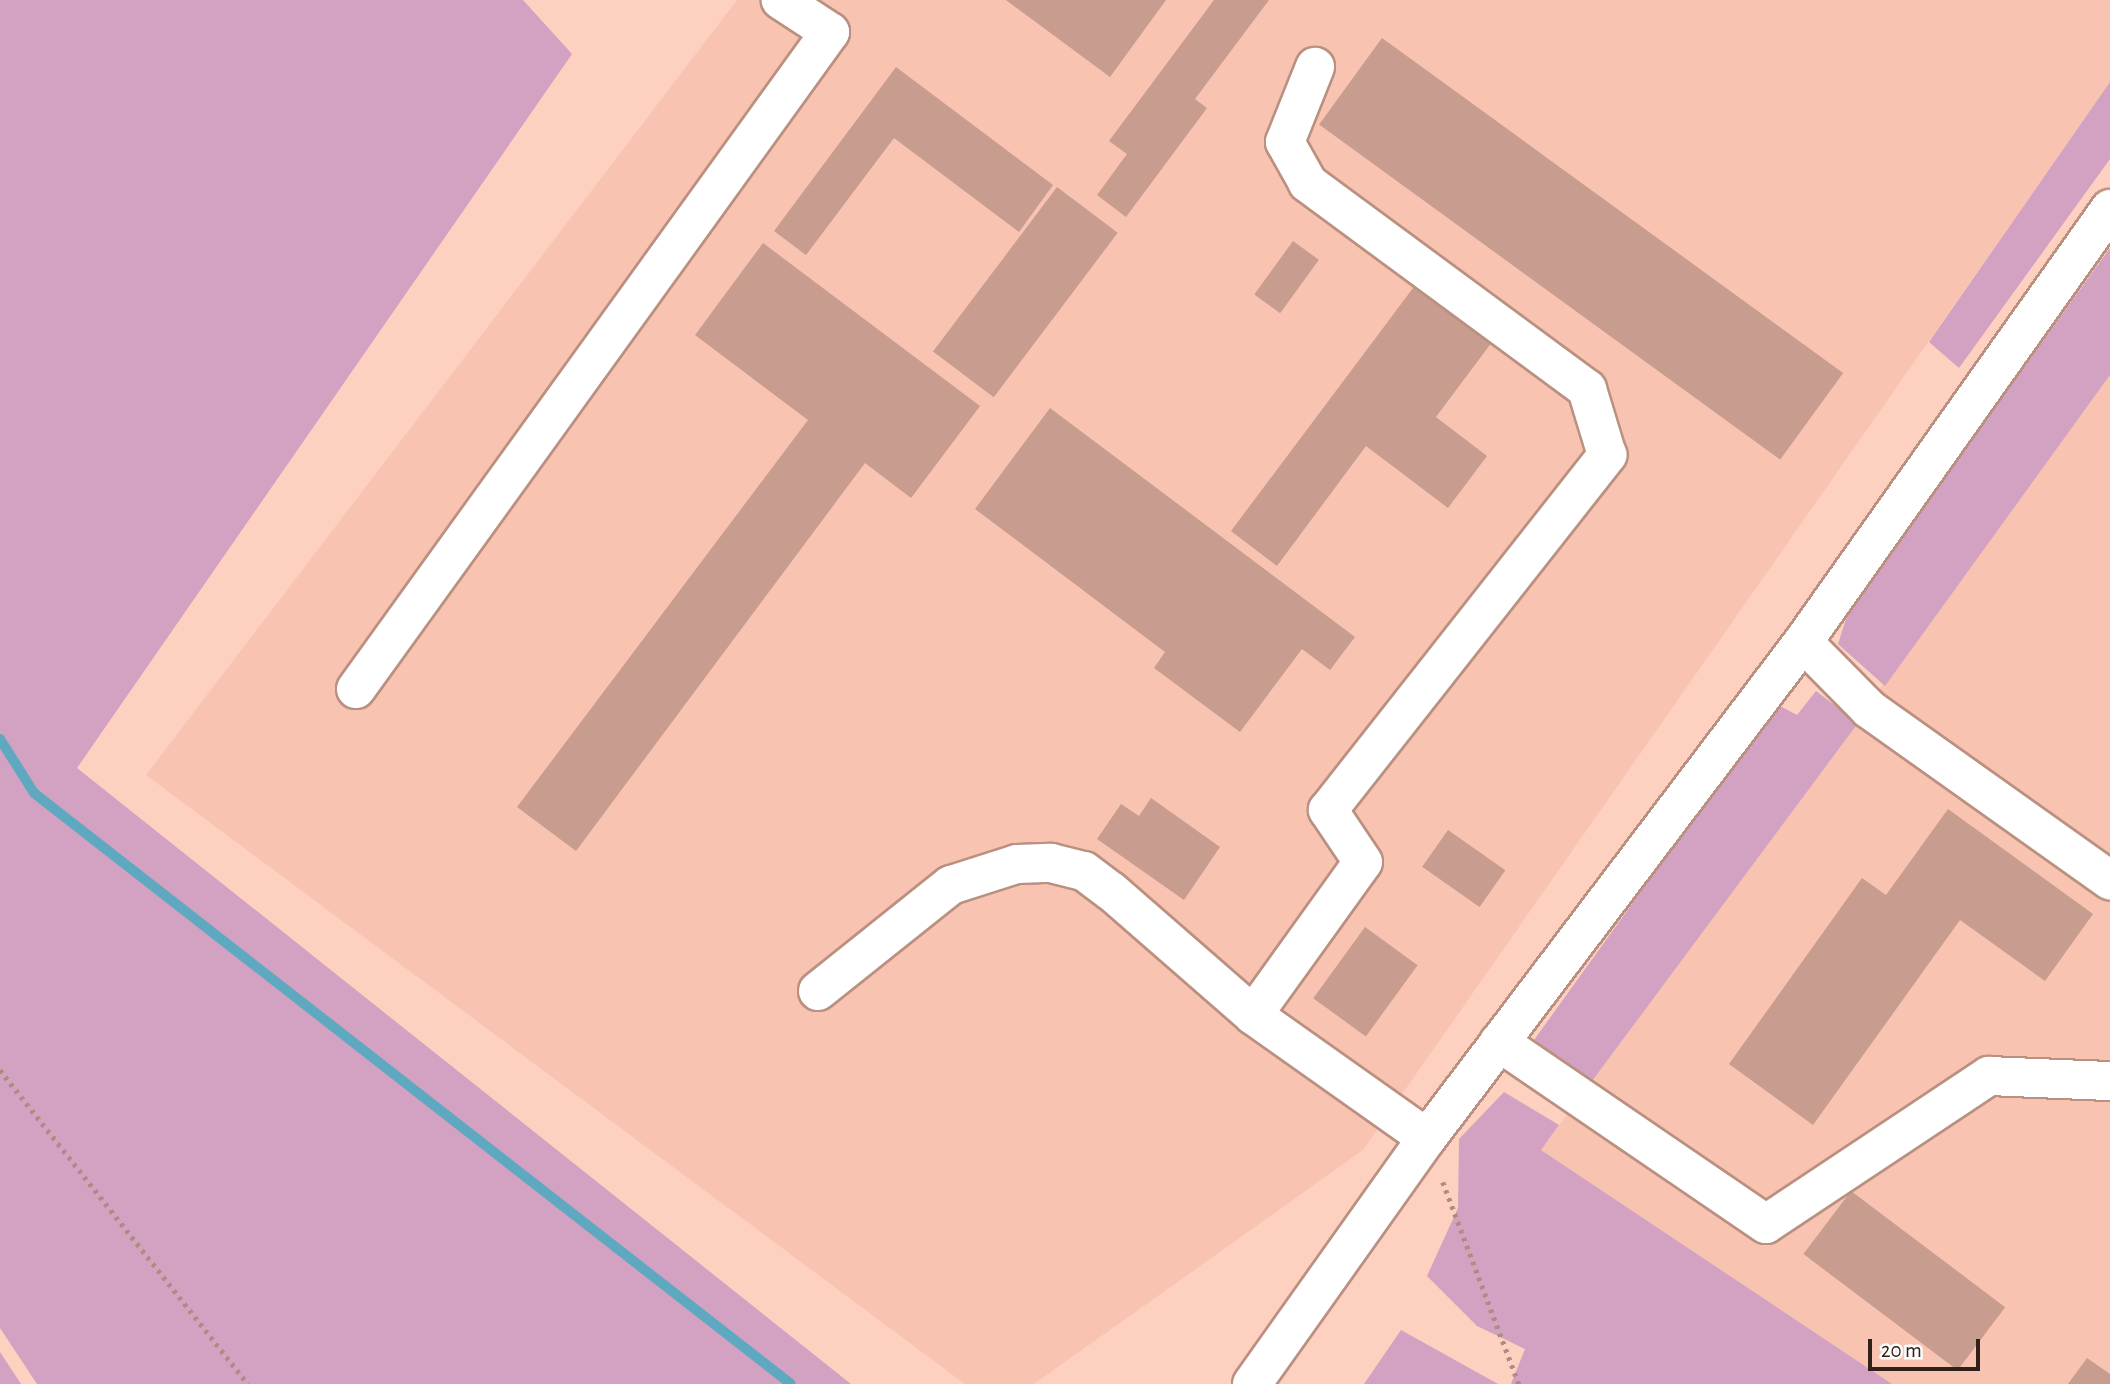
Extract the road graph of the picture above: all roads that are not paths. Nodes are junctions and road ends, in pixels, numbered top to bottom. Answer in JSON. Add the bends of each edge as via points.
{"nodes":[{"id":1,"x":781,"y":0,"type":"edge"},
{"id":2,"x":1315,"y":67,"type":"dead end"},
{"id":3,"x":2110,"y":209,"type":"edge"},
{"id":4,"x":1803,"y":642,"type":"junction"},
{"id":5,"x":356,"y":689,"type":"dead end"},
{"id":6,"x":2110,"y":880,"type":"edge"},
{"id":7,"x":818,"y":992,"type":"dead end"},
{"id":8,"x":1253,"y":1015,"type":"junction"},
{"id":9,"x":1499,"y":1042,"type":"junction"},
{"id":10,"x":2110,"y":1081,"type":"edge"},
{"id":11,"x":1427,"y":1138,"type":"junction"},
{"id":12,"x":1252,"y":1384,"type":"edge"}],
"edges":[{"from":1,"to":5,"type":"street","via":[[830,32]]},
{"from":2,"to":8,"type":"street","via":[[1285,142],[1308,183],[1587,389],[1607,455],[1328,810],[1363,862]]},
{"from":3,"to":4,"type":"street"},
{"from":4,"to":6,"type":"street","via":[[1868,709]]},
{"from":4,"to":9,"type":"street"},
{"from":7,"to":8,"type":"street","via":[[951,885],[1017,864],[1051,863],[1084,871],[1111,891]]},
{"from":8,"to":11,"type":"street"},
{"from":9,"to":10,"type":"street","via":[[1766,1224],[1989,1076]]},
{"from":9,"to":11,"type":"street"},
{"from":11,"to":12,"type":"street"}]}
